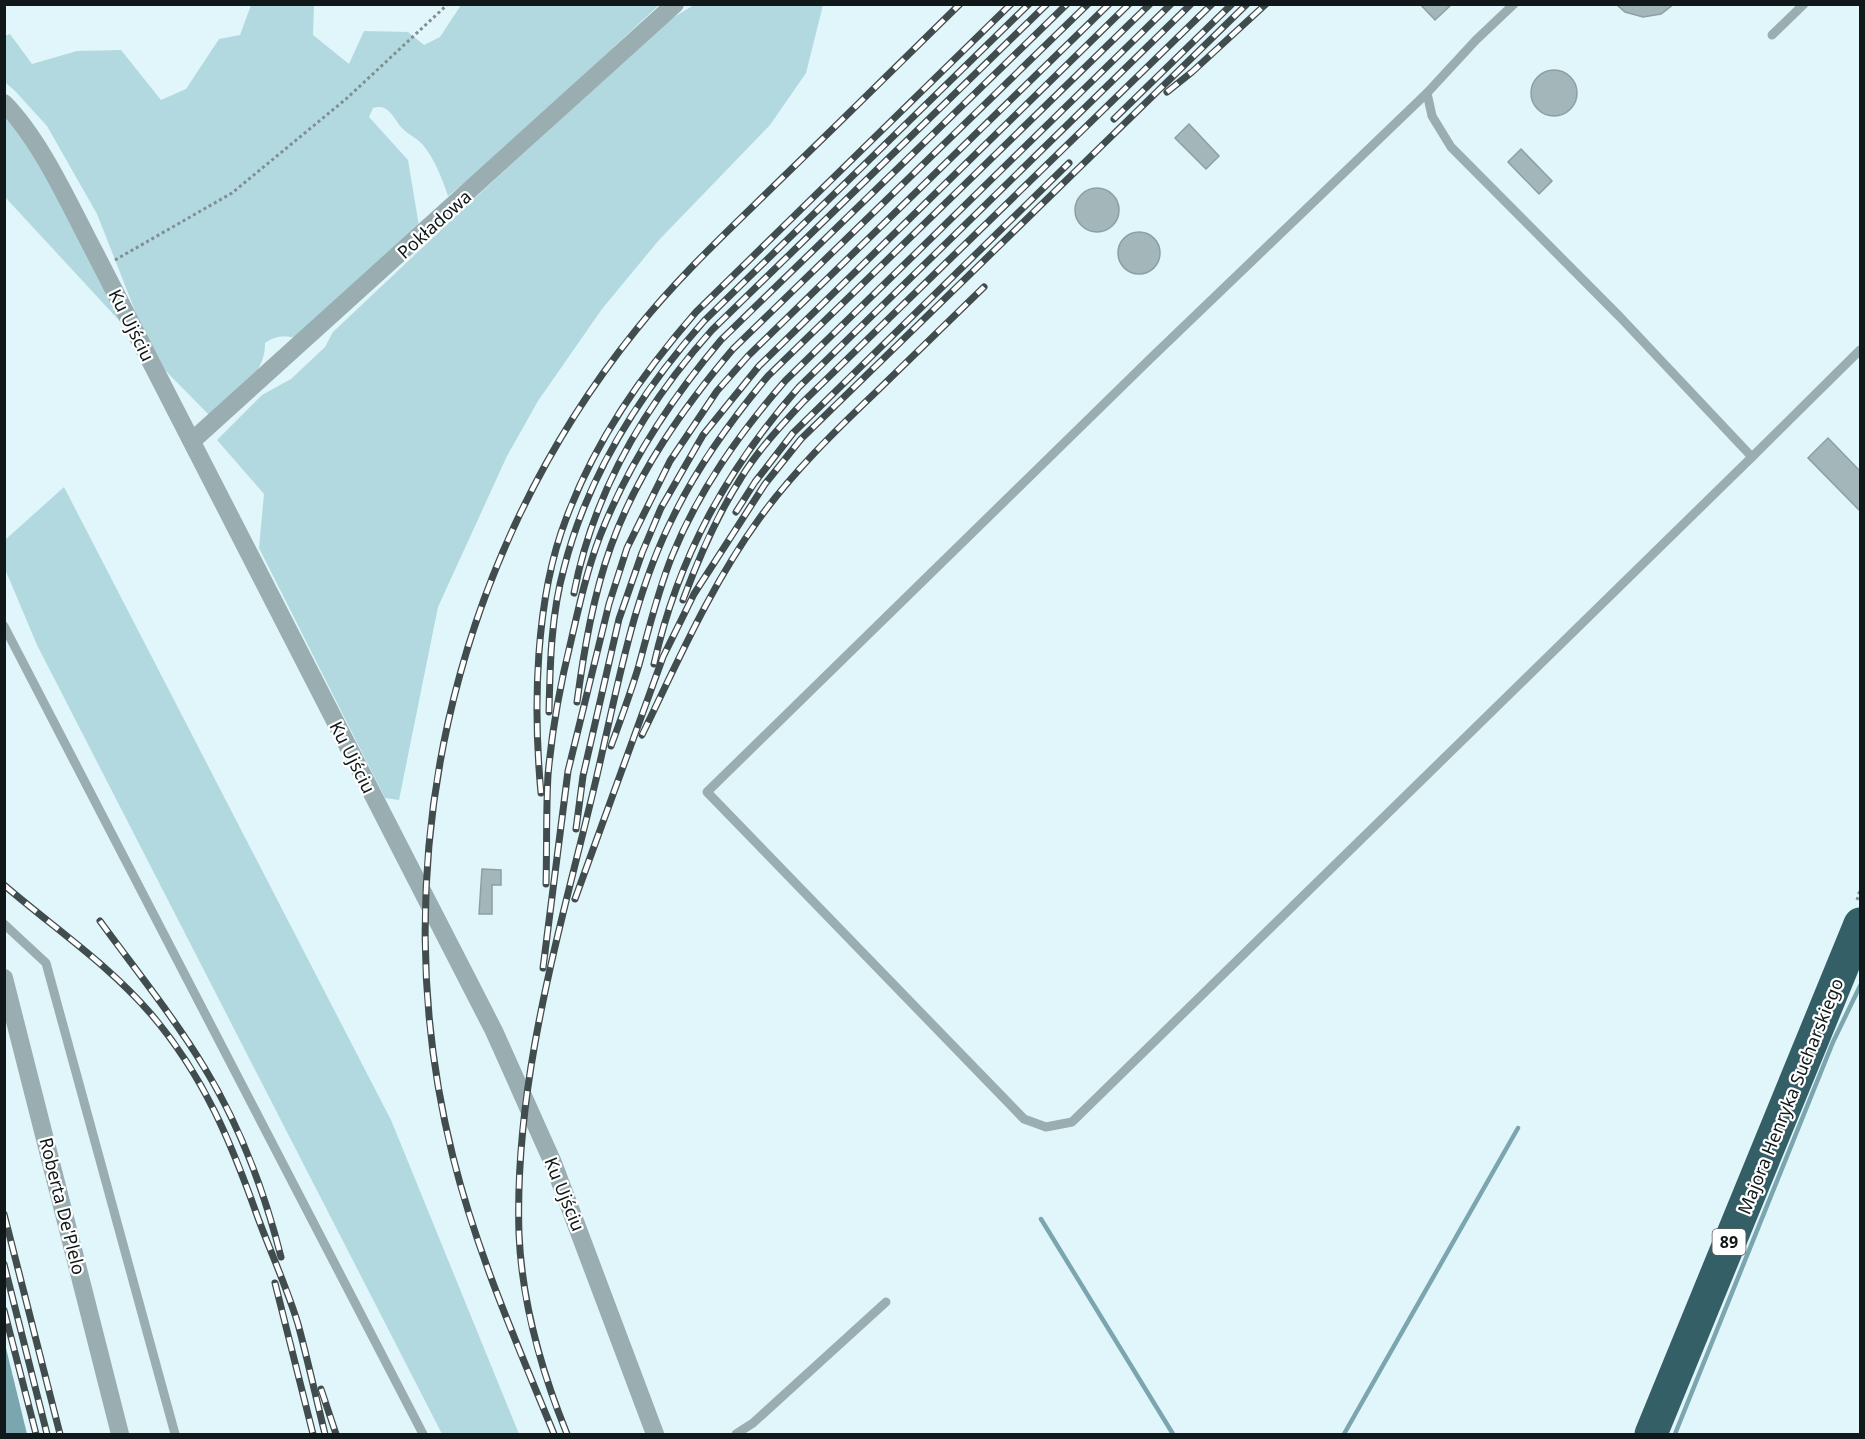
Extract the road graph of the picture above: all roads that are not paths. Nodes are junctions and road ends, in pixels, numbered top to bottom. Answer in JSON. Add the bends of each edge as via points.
{"nodes":[{"id":1,"x":675,"y":4,"type":"edge"},
{"id":2,"x":1514,"y":4,"type":"edge"},
{"id":3,"x":1804,"y":4,"type":"edge"},
{"id":4,"x":1772,"y":35,"type":"dead end"},
{"id":5,"x":1427,"y":93,"type":"junction"},
{"id":6,"x":4,"y":103,"type":"edge"},
{"id":7,"x":1860,"y":350,"type":"edge"},
{"id":8,"x":192,"y":441,"type":"junction"},
{"id":9,"x":1752,"y":457,"type":"junction"},
{"id":10,"x":4,"y":626,"type":"edge"},
{"id":11,"x":4,"y":924,"type":"edge"},
{"id":12,"x":1860,"y":924,"type":"edge"},
{"id":13,"x":4,"y":978,"type":"edge"},
{"id":14,"x":886,"y":1302,"type":"dead end"},
{"id":15,"x":120,"y":1434,"type":"edge"},
{"id":16,"x":175,"y":1434,"type":"edge"},
{"id":17,"x":423,"y":1434,"type":"edge"},
{"id":18,"x":655,"y":1434,"type":"edge"},
{"id":19,"x":736,"y":1434,"type":"edge"},
{"id":20,"x":1651,"y":1434,"type":"edge"}],
"edges":[{"from":1,"to":8,"type":"street","name":"Pokładowa"},
{"from":2,"to":5,"type":"lane"},
{"from":3,"to":4,"type":"lane"},
{"from":5,"to":9,"type":"lane","via":[[1432,116],[1451,147]]},
{"from":5,"to":9,"type":"lane","via":[[707,792],[1024,1119],[1046,1127],[1072,1122]]},
{"from":6,"to":8,"type":"street","name":"Ku Ujściu","via":[[40,151]]},
{"from":7,"to":9,"type":"lane"},
{"from":8,"to":18,"type":"street","name":"Ku Ujściu","via":[[522,1090],[587,1248]]},
{"from":10,"to":17,"type":"lane"},
{"from":11,"to":16,"type":"lane","via":[[46,963]]},
{"from":12,"to":20,"type":"highway","name":"Majora Henryka Sucharskiego","number":"89"},
{"from":13,"to":15,"type":"street","name":"Roberta De'Plelo"},
{"from":14,"to":19,"type":"lane"}]}
